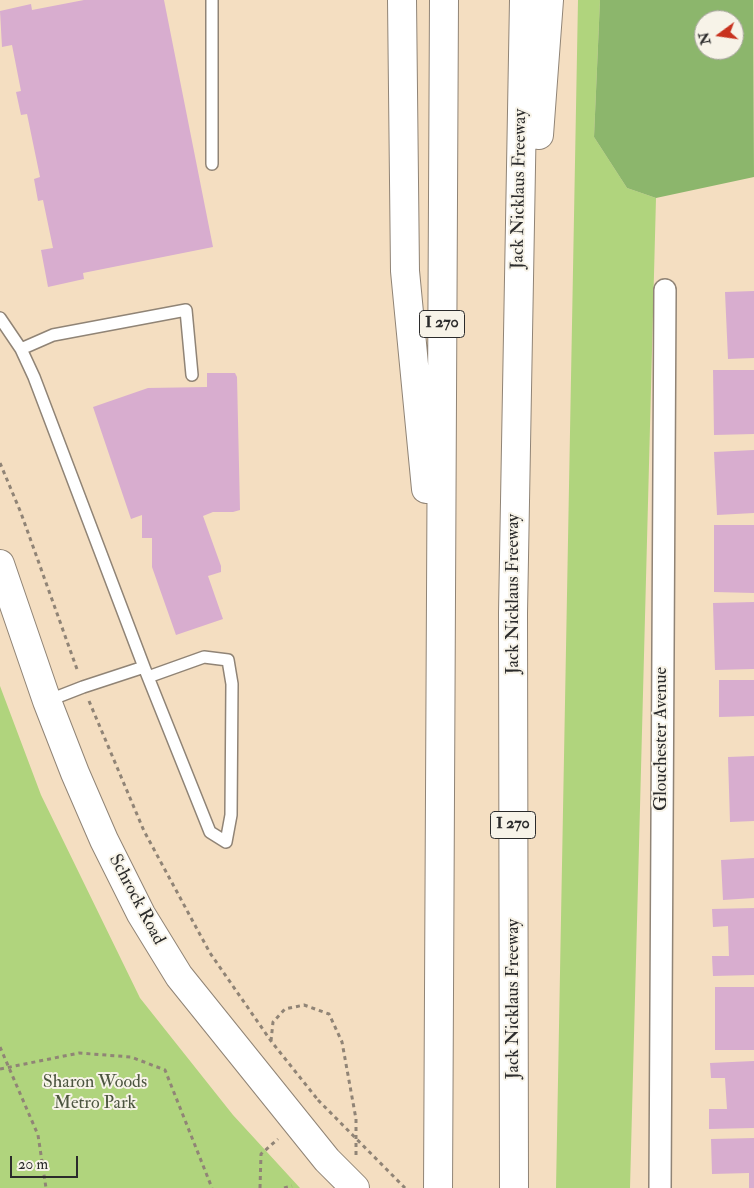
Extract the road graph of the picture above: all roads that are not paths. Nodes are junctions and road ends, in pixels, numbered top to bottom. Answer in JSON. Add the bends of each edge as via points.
{"nodes":[{"id":1,"x":212,"y":0,"type":"edge"},
{"id":2,"x":402,"y":0,"type":"edge"},
{"id":3,"x":444,"y":0,"type":"edge"},
{"id":4,"x":524,"y":0,"type":"edge"},
{"id":5,"x":548,"y":0,"type":"edge"},
{"id":6,"x":212,"y":164,"type":"dead end"},
{"id":7,"x":665,"y":290,"type":"dead end"},
{"id":8,"x":0,"y":318,"type":"edge"},
{"id":9,"x":21,"y":348,"type":"junction"},
{"id":10,"x":192,"y":375,"type":"dead end"},
{"id":11,"x":515,"y":463,"type":"junction"},
{"id":12,"x":0,"y":564,"type":"edge"},
{"id":13,"x":441,"y":648,"type":"junction"},
{"id":14,"x":146,"y":672,"type":"junction"},
{"id":15,"x":47,"y":701,"type":"junction"},
{"id":16,"x":350,"y":1172,"type":"edge"},
{"id":17,"x":438,"y":1188,"type":"edge"},
{"id":18,"x":514,"y":1188,"type":"edge"},
{"id":19,"x":660,"y":1188,"type":"edge"}],
"edges":[{"from":1,"to":6,"type":"lane"},
{"from":2,"to":13,"type":"main road","via":[[405,271]]},
{"from":3,"to":13,"type":"main road","number":"I 270"},
{"from":4,"to":11,"type":"main road","name":"Jack Nicklaus Freeway","number":"I 270"},
{"from":5,"to":11,"type":"main road"},
{"from":7,"to":19,"type":"street","name":"Glouchester Avenue"},
{"from":8,"to":9,"type":"lane"},
{"from":9,"to":10,"type":"lane","via":[[53,335],[186,310]]},
{"from":9,"to":14,"type":"lane"},
{"from":11,"to":18,"type":"main road","name":"Jack Nicklaus Freeway","number":"I 270"},
{"from":12,"to":15,"type":"main road","name":"Schrock Road"},
{"from":13,"to":17,"type":"main road","number":"I 270"},
{"from":14,"to":14,"type":"lane","via":[[210,832],[226,842],[231,815],[232,684],[228,660],[204,657]]},
{"from":14,"to":15,"type":"lane","via":[[83,687]]},
{"from":15,"to":16,"type":"main road","name":"Schrock Road","via":[[104,840],[141,914],[179,976],[328,1160]]}]}
